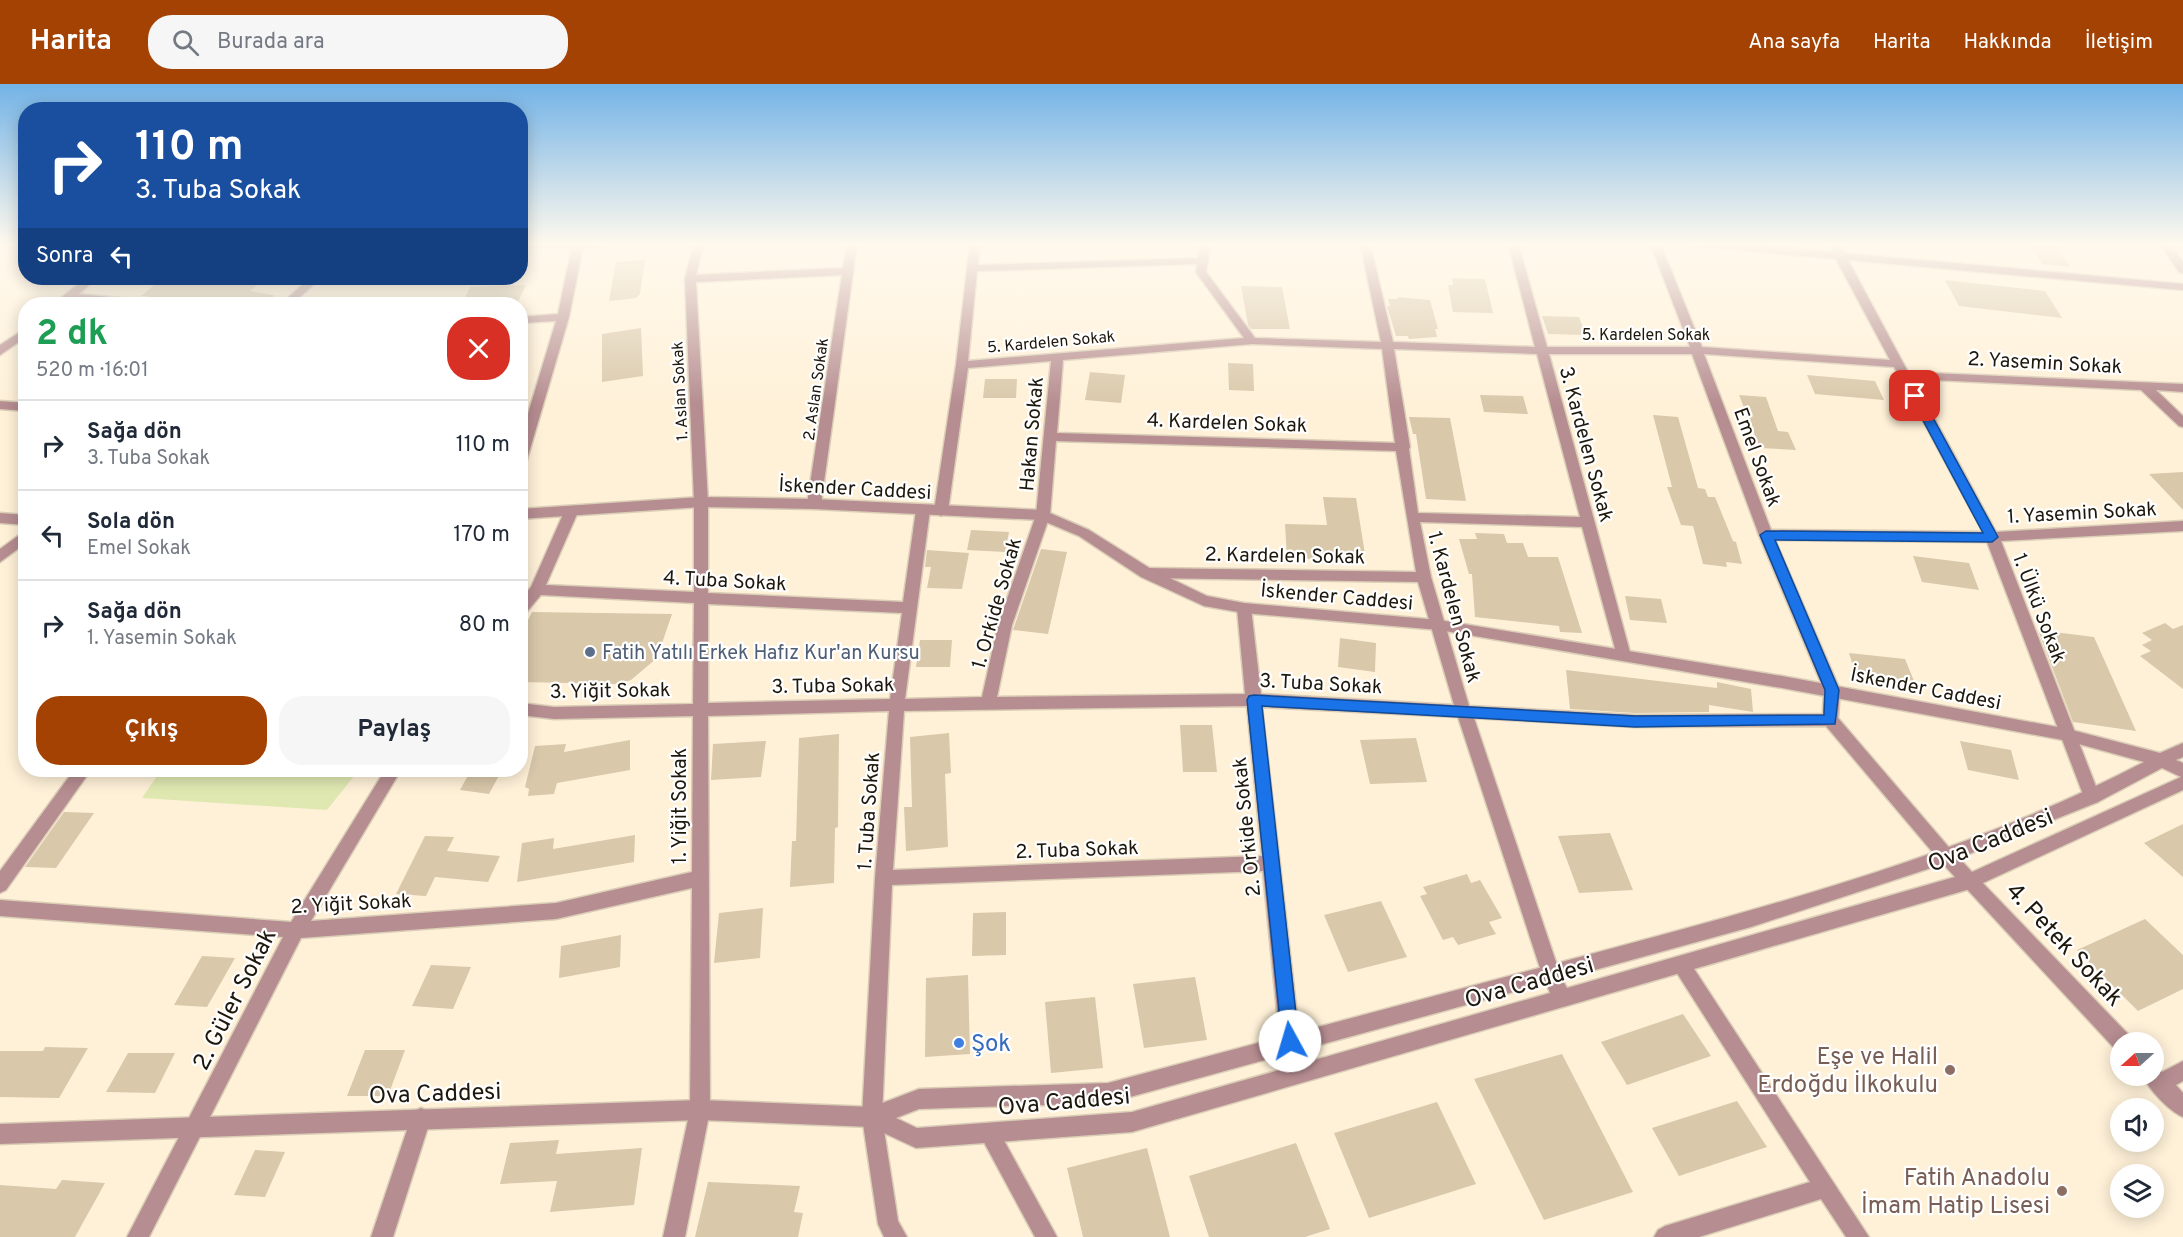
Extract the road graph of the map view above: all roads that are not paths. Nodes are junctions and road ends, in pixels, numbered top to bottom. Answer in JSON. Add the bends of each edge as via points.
{"nodes":[{"id":1,"x":567,"y":297,"type":"edge"},
{"id":2,"x":691,"y":297,"type":"edge"},
{"id":3,"x":844,"y":297,"type":"edge"},
{"id":4,"x":968,"y":297,"type":"edge"},
{"id":5,"x":1219,"y":297,"type":"edge"},
{"id":6,"x":1377,"y":297,"type":"edge"},
{"id":7,"x":1527,"y":297,"type":"edge"},
{"id":8,"x":1677,"y":297,"type":"edge"},
{"id":9,"x":1862,"y":297,"type":"edge"},
{"id":10,"x":563,"y":317,"type":"junction"},
{"id":11,"x":528,"y":319,"type":"edge"},
{"id":12,"x":18,"y":337,"type":"edge"},
{"id":13,"x":1252,"y":341,"type":"junction"},
{"id":14,"x":1388,"y":347,"type":"junction"},
{"id":15,"x":1698,"y":350,"type":"junction"},
{"id":16,"x":0,"y":351,"type":"edge"},
{"id":17,"x":1542,"y":351,"type":"junction"},
{"id":18,"x":1058,"y":357,"type":"junction"},
{"id":19,"x":962,"y":366,"type":"junction"},
{"id":20,"x":1902,"y":370,"type":"junction"},
{"id":21,"x":2145,"y":387,"type":"junction"},
{"id":22,"x":2183,"y":388,"type":"edge"},
{"id":23,"x":0,"y":405,"type":"edge"},
{"id":24,"x":18,"y":406,"type":"edge"},
{"id":25,"x":2183,"y":423,"type":"edge"},
{"id":26,"x":528,"y":436,"type":"edge"},
{"id":27,"x":1050,"y":436,"type":"junction"},
{"id":28,"x":1404,"y":447,"type":"junction"},
{"id":29,"x":701,"y":502,"type":"junction"},
{"id":30,"x":814,"y":504,"type":"junction"},
{"id":31,"x":922,"y":510,"type":"junction"},
{"id":32,"x":941,"y":511,"type":"junction"},
{"id":33,"x":571,"y":512,"type":"junction"},
{"id":34,"x":528,"y":514,"type":"edge"},
{"id":35,"x":1043,"y":515,"type":"junction"},
{"id":36,"x":1412,"y":517,"type":"junction"},
{"id":37,"x":0,"y":518,"type":"edge"},
{"id":38,"x":18,"y":519,"type":"edge"},
{"id":39,"x":1588,"y":522,"type":"junction"},
{"id":40,"x":2183,"y":526,"type":"edge"},
{"id":41,"x":1766,"y":535,"type":"junction"},
{"id":42,"x":1992,"y":537,"type":"junction"},
{"id":43,"x":18,"y":542,"type":"edge"},
{"id":44,"x":0,"y":557,"type":"edge"},
{"id":45,"x":1146,"y":573,"type":"junction"},
{"id":46,"x":1424,"y":577,"type":"junction"},
{"id":47,"x":537,"y":590,"type":"junction"},
{"id":48,"x":701,"y":599,"type":"junction"},
{"id":49,"x":528,"y":601,"type":"edge"},
{"id":50,"x":910,"y":608,"type":"junction"},
{"id":51,"x":1244,"y":608,"type":"junction"},
{"id":52,"x":1439,"y":625,"type":"junction"},
{"id":53,"x":1624,"y":656,"type":"junction"},
{"id":54,"x":1832,"y":690,"type":"junction"},
{"id":55,"x":1254,"y":700,"type":"junction"},
{"id":56,"x":988,"y":702,"type":"junction"},
{"id":57,"x":897,"y":704,"type":"junction"},
{"id":58,"x":701,"y":709,"type":"junction"},
{"id":59,"x":528,"y":710,"type":"edge"},
{"id":60,"x":1463,"y":710,"type":"junction"},
{"id":61,"x":1830,"y":720,"type":"junction"},
{"id":62,"x":2068,"y":735,"type":"junction"},
{"id":63,"x":2183,"y":749,"type":"edge"},
{"id":64,"x":2161,"y":760,"type":"junction"},
{"id":65,"x":2183,"y":771,"type":"edge"},
{"id":66,"x":78,"y":777,"type":"edge"},
{"id":67,"x":389,"y":777,"type":"edge"},
{"id":68,"x":2183,"y":783,"type":"edge"},
{"id":69,"x":2092,"y":797,"type":"junction"},
{"id":70,"x":1946,"y":856,"type":"junction"},
{"id":71,"x":1271,"y":863,"type":"junction"},
{"id":72,"x":700,"y":878,"type":"junction"},
{"id":73,"x":884,"y":878,"type":"junction"},
{"id":74,"x":1970,"y":881,"type":"junction"},
{"id":75,"x":0,"y":885,"type":"edge"},
{"id":76,"x":0,"y":908,"type":"edge"},
{"id":77,"x":296,"y":930,"type":"junction"},
{"id":78,"x":1681,"y":964,"type":"junction"},
{"id":79,"x":1550,"y":971,"type":"junction"},
{"id":80,"x":1562,"y":999,"type":"junction"},
{"id":81,"x":2113,"y":1032,"type":"edge"},
{"id":82,"x":1290,"y":1041,"type":"junction"},
{"id":83,"x":2183,"y":1071,"type":"edge"},
{"id":84,"x":2164,"y":1077,"type":"edge"},
{"id":85,"x":2163,"y":1086,"type":"edge"},
{"id":86,"x":2183,"y":1107,"type":"edge"},
{"id":87,"x":700,"y":1110,"type":"junction"},
{"id":88,"x":872,"y":1117,"type":"junction"},
{"id":89,"x":421,"y":1118,"type":"junction"},
{"id":90,"x":195,"y":1127,"type":"junction"},
{"id":91,"x":989,"y":1133,"type":"junction"},
{"id":92,"x":0,"y":1134,"type":"edge"},
{"id":93,"x":1826,"y":1187,"type":"junction"},
{"id":94,"x":138,"y":1237,"type":"edge"},
{"id":95,"x":382,"y":1237,"type":"edge"},
{"id":96,"x":674,"y":1237,"type":"edge"},
{"id":97,"x":896,"y":1237,"type":"edge"},
{"id":98,"x":1046,"y":1237,"type":"edge"},
{"id":99,"x":1665,"y":1237,"type":"edge"},
{"id":100,"x":1858,"y":1237,"type":"edge"}],
"edges":[{"from":1,"to":10,"type":"street"},
{"from":2,"to":29,"type":"street","name":"1. Aslan Sokak"},
{"from":3,"to":30,"type":"street","name":"2. Aslan Sokak"},
{"from":4,"to":19,"type":"street"},
{"from":5,"to":13,"type":"street"},
{"from":6,"to":14,"type":"street","name":"1. Kardelen Sokak"},
{"from":7,"to":17,"type":"street","name":"3. Kardelen Sokak"},
{"from":8,"to":15,"type":"street","name":"Emel Sokak"},
{"from":9,"to":20,"type":"street","name":"1. Ülkü Sokak"},
{"from":10,"to":11,"type":"street"},
{"from":10,"to":26,"type":"street"},
{"from":12,"to":16,"type":"street"},
{"from":13,"to":14,"type":"street","name":"5. Kardelen Sokak"},
{"from":13,"to":18,"type":"street","name":"5. Kardelen Sokak"},
{"from":14,"to":17,"type":"street","name":"5. Kardelen Sokak"},
{"from":14,"to":28,"type":"street","name":"1. Kardelen Sokak"},
{"from":15,"to":17,"type":"street","name":"5. Kardelen Sokak"},
{"from":15,"to":20,"type":"street","name":"5. Kardelen Sokak"},
{"from":15,"to":41,"type":"street","name":"Emel Sokak"},
{"from":17,"to":39,"type":"street","name":"3. Kardelen Sokak"},
{"from":18,"to":19,"type":"street","name":"5. Kardelen Sokak"},
{"from":18,"to":27,"type":"street","name":"Hakan Sokak"},
{"from":19,"to":32,"type":"street"},
{"from":20,"to":21,"type":"street","name":"2. Yasemin Sokak"},
{"from":20,"to":42,"type":"street","name":"1. Ülkü Sokak"},
{"from":21,"to":22,"type":"street","name":"2. Yasemin Sokak"},
{"from":21,"to":25,"type":"street"},
{"from":23,"to":24,"type":"street"},
{"from":27,"to":28,"type":"street","name":"4. Kardelen Sokak"},
{"from":27,"to":35,"type":"street","name":"Hakan Sokak"},
{"from":28,"to":36,"type":"street","name":"1. Kardelen Sokak"},
{"from":29,"to":30,"type":"street","name":"İskender Caddesi"},
{"from":29,"to":33,"type":"street","name":"İskender Caddesi"},
{"from":29,"to":48,"type":"street","name":"1. Yiğit Sokak"},
{"from":30,"to":31,"type":"street","name":"İskender Caddesi"},
{"from":31,"to":32,"type":"street","name":"İskender Caddesi"},
{"from":31,"to":50,"type":"street","name":"1. Tuba Sokak"},
{"from":32,"to":35,"type":"street","name":"İskender Caddesi"},
{"from":33,"to":34,"type":"street","name":"İskender Caddesi"},
{"from":33,"to":47,"type":"street"},
{"from":35,"to":45,"type":"street","name":"İskender Caddesi","via":[[1084,533]]},
{"from":35,"to":56,"type":"street","name":"1. Orkide Sokak","via":[[1005,626]]},
{"from":36,"to":39,"type":"street"},
{"from":36,"to":46,"type":"street","name":"1. Kardelen Sokak"},
{"from":37,"to":38,"type":"street"},
{"from":39,"to":53,"type":"street","name":"3. Kardelen Sokak"},
{"from":40,"to":42,"type":"street","name":"1. Yasemin Sokak"},
{"from":41,"to":42,"type":"street","name":"1. Yasemin Sokak"},
{"from":41,"to":54,"type":"street","name":"Emel Sokak"},
{"from":42,"to":62,"type":"street","name":"1. Ülkü Sokak"},
{"from":43,"to":44,"type":"street"},
{"from":45,"to":46,"type":"street","name":"2. Kardelen Sokak"},
{"from":45,"to":51,"type":"street","name":"İskender Caddesi","via":[[1204,601]]},
{"from":46,"to":52,"type":"street","name":"1. Kardelen Sokak"},
{"from":47,"to":48,"type":"street","name":"4. Tuba Sokak"},
{"from":47,"to":49,"type":"street"},
{"from":48,"to":50,"type":"street","name":"4. Tuba Sokak"},
{"from":48,"to":58,"type":"street","name":"1. Yiğit Sokak"},
{"from":50,"to":57,"type":"street","name":"1. Tuba Sokak"},
{"from":51,"to":52,"type":"street","name":"İskender Caddesi"},
{"from":51,"to":55,"type":"street","name":"2. Orkide Sokak"},
{"from":52,"to":53,"type":"street","name":"İskender Caddesi"},
{"from":52,"to":60,"type":"street","name":"1. Kardelen Sokak"},
{"from":53,"to":54,"type":"street","name":"İskender Caddesi"},
{"from":54,"to":61,"type":"street","name":"Emel Sokak"},
{"from":54,"to":62,"type":"street","name":"İskender Caddesi"},
{"from":55,"to":56,"type":"street","name":"3. Tuba Sokak"},
{"from":55,"to":60,"type":"street","name":"3. Tuba Sokak"},
{"from":55,"to":71,"type":"street","name":"2. Orkide Sokak"},
{"from":56,"to":57,"type":"street","name":"3. Tuba Sokak"},
{"from":57,"to":58,"type":"street","name":"3. Tuba Sokak"},
{"from":57,"to":73,"type":"street","name":"1. Tuba Sokak"},
{"from":58,"to":59,"type":"street","name":"3. Yiğit Sokak","via":[[554,713]]},
{"from":58,"to":72,"type":"street","name":"1. Yiğit Sokak"},
{"from":60,"to":61,"type":"street","name":"3. Tuba Sokak","via":[[1635,722]]},
{"from":60,"to":79,"type":"street","name":"1. Kardelen Sokak"},
{"from":61,"to":70,"type":"street"},
{"from":62,"to":64,"type":"street","name":"İskender Caddesi"},
{"from":62,"to":69,"type":"street","name":"1. Ülkü Sokak"},
{"from":63,"to":64,"type":"street","name":"Ova Caddesi"},
{"from":64,"to":65,"type":"street","name":"İskender Caddesi"},
{"from":64,"to":69,"type":"street","name":"Ova Caddesi"},
{"from":66,"to":75,"type":"street"},
{"from":67,"to":77,"type":"street","name":"2. Güler Sokak"},
{"from":68,"to":74,"type":"street","name":"Ova Caddesi"},
{"from":69,"to":70,"type":"street","name":"Ova Caddesi"},
{"from":70,"to":74,"type":"street","name":"4. Petek Sokak"},
{"from":70,"to":79,"type":"street","name":"Ova Caddesi","via":[[1751,919]]},
{"from":71,"to":73,"type":"street","name":"2. Tuba Sokak"},
{"from":71,"to":82,"type":"street","name":"2. Orkide Sokak"},
{"from":72,"to":77,"type":"street","name":"2. Yiğit Sokak","via":[[556,911]]},
{"from":72,"to":87,"type":"street","name":"1. Yiğit Sokak"},
{"from":73,"to":88,"type":"street","name":"1. Tuba Sokak"},
{"from":74,"to":78,"type":"street","name":"Ova Caddesi"},
{"from":74,"to":81,"type":"street","name":"4. Petek Sokak"},
{"from":76,"to":77,"type":"street","name":"2. Yiğit Sokak"},
{"from":77,"to":90,"type":"street","name":"2. Güler Sokak"},
{"from":78,"to":80,"type":"street","name":"Ova Caddesi"},
{"from":78,"to":93,"type":"street"},
{"from":79,"to":80,"type":"street","name":"1. Kardelen Sokak"},
{"from":79,"to":82,"type":"street","name":"Ova Caddesi"},
{"from":80,"to":91,"type":"street","name":"Ova Caddesi","via":[[1132,1122]]},
{"from":82,"to":88,"type":"street","name":"Ova Caddesi","via":[[1108,1093],[919,1099]]},
{"from":83,"to":84,"type":"street"},
{"from":85,"to":86,"type":"street"},
{"from":87,"to":88,"type":"street","name":"Ova Caddesi"},
{"from":87,"to":89,"type":"street","name":"Ova Caddesi"},
{"from":87,"to":96,"type":"street","name":"1. Yiğit Sokak"},
{"from":88,"to":91,"type":"street","name":"Ova Caddesi","via":[[916,1138]]},
{"from":88,"to":97,"type":"street","name":"1. Tuba Sokak","via":[[888,1224]]},
{"from":89,"to":90,"type":"street","name":"Ova Caddesi"},
{"from":89,"to":95,"type":"street"},
{"from":90,"to":92,"type":"street","name":"Ova Caddesi"},
{"from":90,"to":94,"type":"street","name":"2. Güler Sokak"},
{"from":91,"to":98,"type":"street"},
{"from":93,"to":99,"type":"street"},
{"from":93,"to":100,"type":"street"}]}
